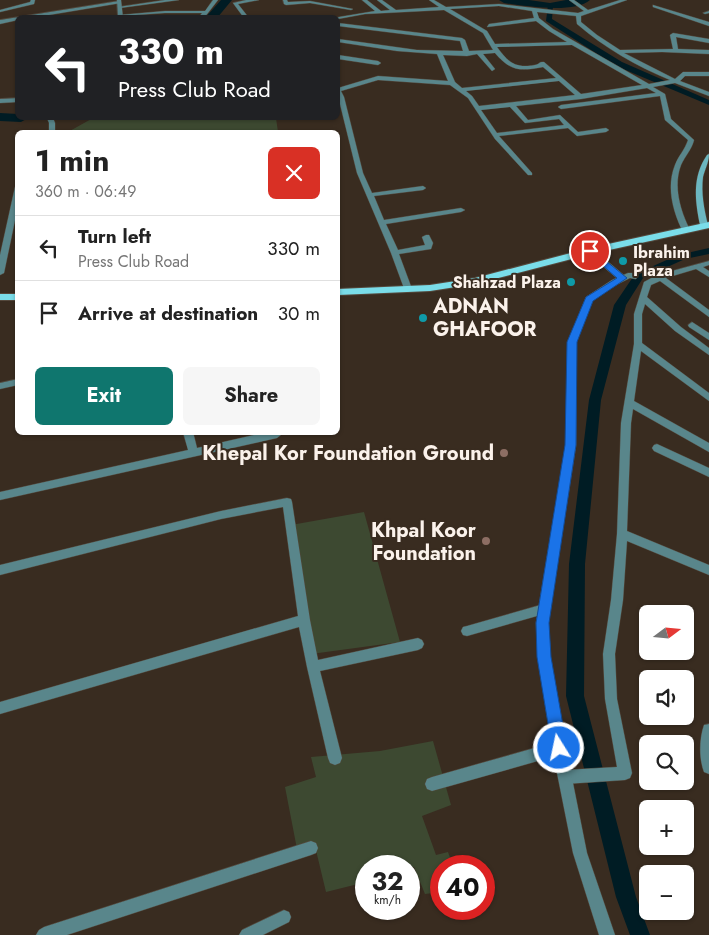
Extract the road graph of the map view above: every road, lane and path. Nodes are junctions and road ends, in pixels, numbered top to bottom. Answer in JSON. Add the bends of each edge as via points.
{"nodes":[{"id":1,"x":33,"y":0,"type":"edge"},
{"id":2,"x":178,"y":0,"type":"edge"},
{"id":3,"x":216,"y":0,"type":"edge"},
{"id":4,"x":257,"y":0,"type":"edge"},
{"id":5,"x":285,"y":0,"type":"edge"},
{"id":6,"x":364,"y":0,"type":"edge"},
{"id":7,"x":379,"y":0,"type":"edge"},
{"id":8,"x":431,"y":0,"type":"edge"},
{"id":9,"x":571,"y":0,"type":"edge"},
{"id":10,"x":625,"y":0,"type":"edge"},
{"id":11,"x":119,"y":3,"type":"edge"},
{"id":12,"x":510,"y":3,"type":"edge"},
{"id":13,"x":655,"y":6,"type":"dead end"},
{"id":14,"x":446,"y":10,"type":"junction"},
{"id":15,"x":534,"y":10,"type":"junction"},
{"id":16,"x":0,"y":11,"type":"edge"},
{"id":17,"x":206,"y":12,"type":"junction"},
{"id":18,"x":380,"y":12,"type":"junction"},
{"id":19,"x":396,"y":12,"type":"junction"},
{"id":20,"x":588,"y":12,"type":"junction"},
{"id":21,"x":38,"y":15,"type":"edge"},
{"id":22,"x":132,"y":15,"type":"edge"},
{"id":23,"x":204,"y":15,"type":"edge"},
{"id":24,"x":245,"y":15,"type":"edge"},
{"id":25,"x":578,"y":15,"type":"junction"},
{"id":26,"x":342,"y":16,"type":"joint"},
{"id":27,"x":15,"y":19,"type":"edge"},
{"id":28,"x":536,"y":19,"type":"junction"},
{"id":29,"x":528,"y":20,"type":"junction"},
{"id":30,"x":0,"y":22,"type":"edge"},
{"id":31,"x":340,"y":24,"type":"edge"},
{"id":32,"x":709,"y":24,"type":"edge"},
{"id":33,"x":489,"y":26,"type":"dead end"},
{"id":34,"x":549,"y":36,"type":"dead end"},
{"id":35,"x":340,"y":40,"type":"edge"},
{"id":36,"x":709,"y":41,"type":"edge"},
{"id":37,"x":572,"y":43,"type":"junction"},
{"id":38,"x":495,"y":48,"type":"junction"},
{"id":39,"x":676,"y":50,"type":"junction"},
{"id":40,"x":479,"y":52,"type":"junction"},
{"id":41,"x":619,"y":52,"type":"junction"},
{"id":42,"x":709,"y":52,"type":"edge"},
{"id":43,"x":440,"y":54,"type":"junction"},
{"id":44,"x":467,"y":54,"type":"junction"},
{"id":45,"x":340,"y":57,"type":"edge"},
{"id":46,"x":378,"y":63,"type":"dead end"},
{"id":47,"x":492,"y":69,"type":"dead end"},
{"id":48,"x":709,"y":74,"type":"edge"},
{"id":49,"x":560,"y":79,"type":"junction"},
{"id":50,"x":676,"y":81,"type":"junction"},
{"id":51,"x":452,"y":83,"type":"junction"},
{"id":52,"x":648,"y":86,"type":"junction"},
{"id":53,"x":340,"y":90,"type":"edge"},
{"id":54,"x":460,"y":90,"type":"junction"},
{"id":55,"x":662,"y":94,"type":"junction"},
{"id":56,"x":709,"y":94,"type":"edge"},
{"id":57,"x":340,"y":95,"type":"edge"},
{"id":58,"x":581,"y":97,"type":"junction"},
{"id":59,"x":15,"y":100,"type":"edge"},
{"id":60,"x":0,"y":101,"type":"edge"},
{"id":61,"x":512,"y":106,"type":"junction"},
{"id":62,"x":561,"y":107,"type":"dead end"},
{"id":63,"x":478,"y":108,"type":"junction"},
{"id":64,"x":569,"y":126,"type":"junction"},
{"id":65,"x":606,"y":130,"type":"dead end"},
{"id":66,"x":495,"y":135,"type":"junction"},
{"id":67,"x":709,"y":156,"type":"edge"},
{"id":68,"x":530,"y":174,"type":"dead end"},
{"id":69,"x":422,"y":188,"type":"dead end"},
{"id":70,"x":369,"y":194,"type":"junction"},
{"id":71,"x":15,"y":202,"type":"edge"},
{"id":72,"x":461,"y":210,"type":"dead end"},
{"id":73,"x":382,"y":222,"type":"junction"},
{"id":74,"x":706,"y":225,"type":"edge"},
{"id":75,"x":687,"y":231,"type":"junction"},
{"id":76,"x":426,"y":237,"type":"dead end"},
{"id":77,"x":591,"y":251,"type":"junction"},
{"id":78,"x":395,"y":253,"type":"junction"},
{"id":79,"x":709,"y":263,"type":"edge"},
{"id":80,"x":696,"y":266,"type":"junction"},
{"id":81,"x":0,"y":274,"type":"edge"},
{"id":82,"x":709,"y":275,"type":"edge"},
{"id":83,"x":628,"y":277,"type":"junction"},
{"id":84,"x":660,"y":277,"type":"junction"},
{"id":85,"x":646,"y":284,"type":"junction"},
{"id":86,"x":408,"y":289,"type":"junction"},
{"id":87,"x":340,"y":293,"type":"edge"},
{"id":88,"x":340,"y":293,"type":"edge"},
{"id":89,"x":15,"y":297,"type":"edge"},
{"id":90,"x":0,"y":298,"type":"edge"},
{"id":91,"x":643,"y":298,"type":"junction"},
{"id":92,"x":709,"y":314,"type":"edge"},
{"id":93,"x":692,"y":325,"type":"dead end"},
{"id":94,"x":709,"y":337,"type":"edge"},
{"id":95,"x":638,"y":344,"type":"junction"},
{"id":96,"x":709,"y":352,"type":"edge"},
{"id":97,"x":15,"y":383,"type":"edge"},
{"id":98,"x":0,"y":386,"type":"edge"},
{"id":99,"x":709,"y":398,"type":"edge"},
{"id":100,"x":630,"y":403,"type":"junction"},
{"id":101,"x":189,"y":435,"type":"edge"},
{"id":102,"x":273,"y":435,"type":"edge"},
{"id":103,"x":657,"y":448,"type":"dead end"},
{"id":104,"x":709,"y":448,"type":"edge"},
{"id":105,"x":194,"y":453,"type":"junction"},
{"id":106,"x":709,"y":474,"type":"edge"},
{"id":107,"x":0,"y":496,"type":"edge"},
{"id":108,"x":622,"y":534,"type":"junction"},
{"id":109,"x":0,"y":570,"type":"edge"},
{"id":110,"x":709,"y":570,"type":"edge"},
{"id":111,"x":544,"y":609,"type":"junction"},
{"id":112,"x":304,"y":620,"type":"junction"},
{"id":113,"x":467,"y":631,"type":"dead end"},
{"id":114,"x":418,"y":644,"type":"dead end"},
{"id":115,"x":313,"y":666,"type":"junction"},
{"id":116,"x":0,"y":708,"type":"edge"},
{"id":117,"x":709,"y":730,"type":"edge"},
{"id":118,"x":559,"y":748,"type":"junction"},
{"id":119,"x":336,"y":758,"type":"dead end"},
{"id":120,"x":709,"y":767,"type":"edge"},
{"id":121,"x":569,"y":777,"type":"junction"},
{"id":122,"x":432,"y":784,"type":"dead end"},
{"id":123,"x":311,"y":848,"type":"dead end"},
{"id":124,"x":284,"y":917,"type":"dead end"},
{"id":125,"x":44,"y":935,"type":"edge"},
{"id":126,"x":247,"y":935,"type":"edge"},
{"id":127,"x":607,"y":935,"type":"edge"}],
"edges":[{"from":1,"to":16,"type":"street","via":[[32,3]]},
{"from":2,"to":11,"type":"street"},
{"from":3,"to":17,"type":"street"},
{"from":4,"to":24,"type":"street","via":[[236,3]]},
{"from":5,"to":26,"type":"street","via":[[286,4],[310,2],[351,9]]},
{"from":6,"to":18,"type":"street"},
{"from":7,"to":19,"type":"street"},
{"from":8,"to":14,"type":"street"},
{"from":9,"to":20,"type":"street"},
{"from":10,"to":20,"type":"street"},
{"from":11,"to":21,"type":"street"},
{"from":12,"to":14,"type":"street"},
{"from":12,"to":15,"type":"street"},
{"from":13,"to":32,"type":"street"},
{"from":14,"to":19,"type":"street"},
{"from":14,"to":38,"type":"street","via":[[485,32]]},
{"from":15,"to":25,"type":"street"},
{"from":15,"to":28,"type":"street"},
{"from":17,"to":22,"type":"street"},
{"from":17,"to":23,"type":"street"},
{"from":18,"to":19,"type":"street"},
{"from":18,"to":26,"type":"street"},
{"from":20,"to":25,"type":"street"},
{"from":25,"to":41,"type":"street","via":[[579,23]]},
{"from":27,"to":30,"type":"street"},
{"from":28,"to":29,"type":"street"},
{"from":28,"to":37,"type":"street"},
{"from":29,"to":33,"type":"street"},
{"from":29,"to":34,"type":"street"},
{"from":31,"to":44,"type":"street","via":[[462,40]]},
{"from":35,"to":43,"type":"street"},
{"from":36,"to":39,"type":"street","via":[[673,35]]},
{"from":37,"to":38,"type":"street"},
{"from":37,"to":52,"type":"street"},
{"from":38,"to":40,"type":"street"},
{"from":38,"to":49,"type":"street","via":[[513,66],[525,68],[544,64]]},
{"from":39,"to":41,"type":"street"},
{"from":39,"to":42,"type":"street"},
{"from":40,"to":44,"type":"street"},
{"from":40,"to":47,"type":"street"},
{"from":41,"to":50,"type":"street"},
{"from":43,"to":44,"type":"street"},
{"from":43,"to":51,"type":"street"},
{"from":45,"to":46,"type":"street"},
{"from":48,"to":50,"type":"street","via":[[683,74]]},
{"from":49,"to":54,"type":"street"},
{"from":49,"to":58,"type":"street"},
{"from":50,"to":52,"type":"street"},
{"from":50,"to":56,"type":"street"},
{"from":51,"to":53,"type":"street","via":[[378,78]]},
{"from":51,"to":54,"type":"street"},
{"from":52,"to":55,"type":"street"},
{"from":52,"to":58,"type":"street"},
{"from":54,"to":63,"type":"street"},
{"from":55,"to":62,"type":"street"},
{"from":55,"to":75,"type":"street","via":[[668,120],[691,140],[677,167],[674,190],[678,213]]},
{"from":57,"to":70,"type":"street","via":[[360,173]]},
{"from":58,"to":61,"type":"street"},
{"from":59,"to":60,"type":"street"},
{"from":61,"to":63,"type":"street"},
{"from":61,"to":64,"type":"street","via":[[527,122],[560,117]]},
{"from":63,"to":66,"type":"street"},
{"from":64,"to":65,"type":"street","via":[[577,134]]},
{"from":64,"to":66,"type":"street"},
{"from":66,"to":68,"type":"street"},
{"from":67,"to":74,"type":"main road","via":[[703,163],[698,200]]},
{"from":69,"to":70,"type":"street"},
{"from":70,"to":73,"type":"street"},
{"from":71,"to":81,"type":"street"},
{"from":72,"to":73,"type":"street"},
{"from":73,"to":78,"type":"street"},
{"from":74,"to":75,"type":"main road"},
{"from":75,"to":77,"type":"main road"},
{"from":76,"to":78,"type":"street","via":[[428,247]]},
{"from":77,"to":83,"type":"street"},
{"from":77,"to":86,"type":"main road","via":[[475,281]]},
{"from":77,"to":87,"type":"main road","via":[[476,283],[408,292]]},
{"from":78,"to":86,"type":"street"},
{"from":79,"to":80,"type":"street"},
{"from":80,"to":82,"type":"street"},
{"from":80,"to":84,"type":"street"},
{"from":83,"to":85,"type":"street"},
{"from":83,"to":111,"type":"street","via":[[590,300],[572,342],[571,445]]},
{"from":84,"to":85,"type":"street"},
{"from":84,"to":92,"type":"street"},
{"from":85,"to":91,"type":"street"},
{"from":86,"to":88,"type":"main road"},
{"from":89,"to":90,"type":"main road"},
{"from":91,"to":95,"type":"street","via":[[638,314]]},
{"from":91,"to":96,"type":"street"},
{"from":93,"to":94,"type":"street"},
{"from":95,"to":99,"type":"street"},
{"from":95,"to":100,"type":"street"},
{"from":97,"to":98,"type":"street"},
{"from":100,"to":104,"type":"street"},
{"from":100,"to":108,"type":"street","via":[[626,423]]},
{"from":101,"to":105,"type":"street"},
{"from":102,"to":105,"type":"street"},
{"from":103,"to":106,"type":"street"},
{"from":105,"to":107,"type":"street"},
{"from":108,"to":110,"type":"street"},
{"from":108,"to":121,"type":"street","via":[[609,654],[611,699],[625,773]]},
{"from":109,"to":112,"type":"street","via":[[221,514],[287,502]]},
{"from":111,"to":113,"type":"street"},
{"from":111,"to":118,"type":"street","via":[[544,657]]},
{"from":112,"to":115,"type":"street"},
{"from":112,"to":116,"type":"street"},
{"from":114,"to":115,"type":"street"},
{"from":115,"to":119,"type":"street"},
{"from":117,"to":120,"type":"street"},
{"from":118,"to":121,"type":"street"},
{"from":118,"to":122,"type":"street"},
{"from":121,"to":127,"type":"street","via":[[580,853]]},
{"from":123,"to":125,"type":"street"},
{"from":124,"to":126,"type":"street"}]}
